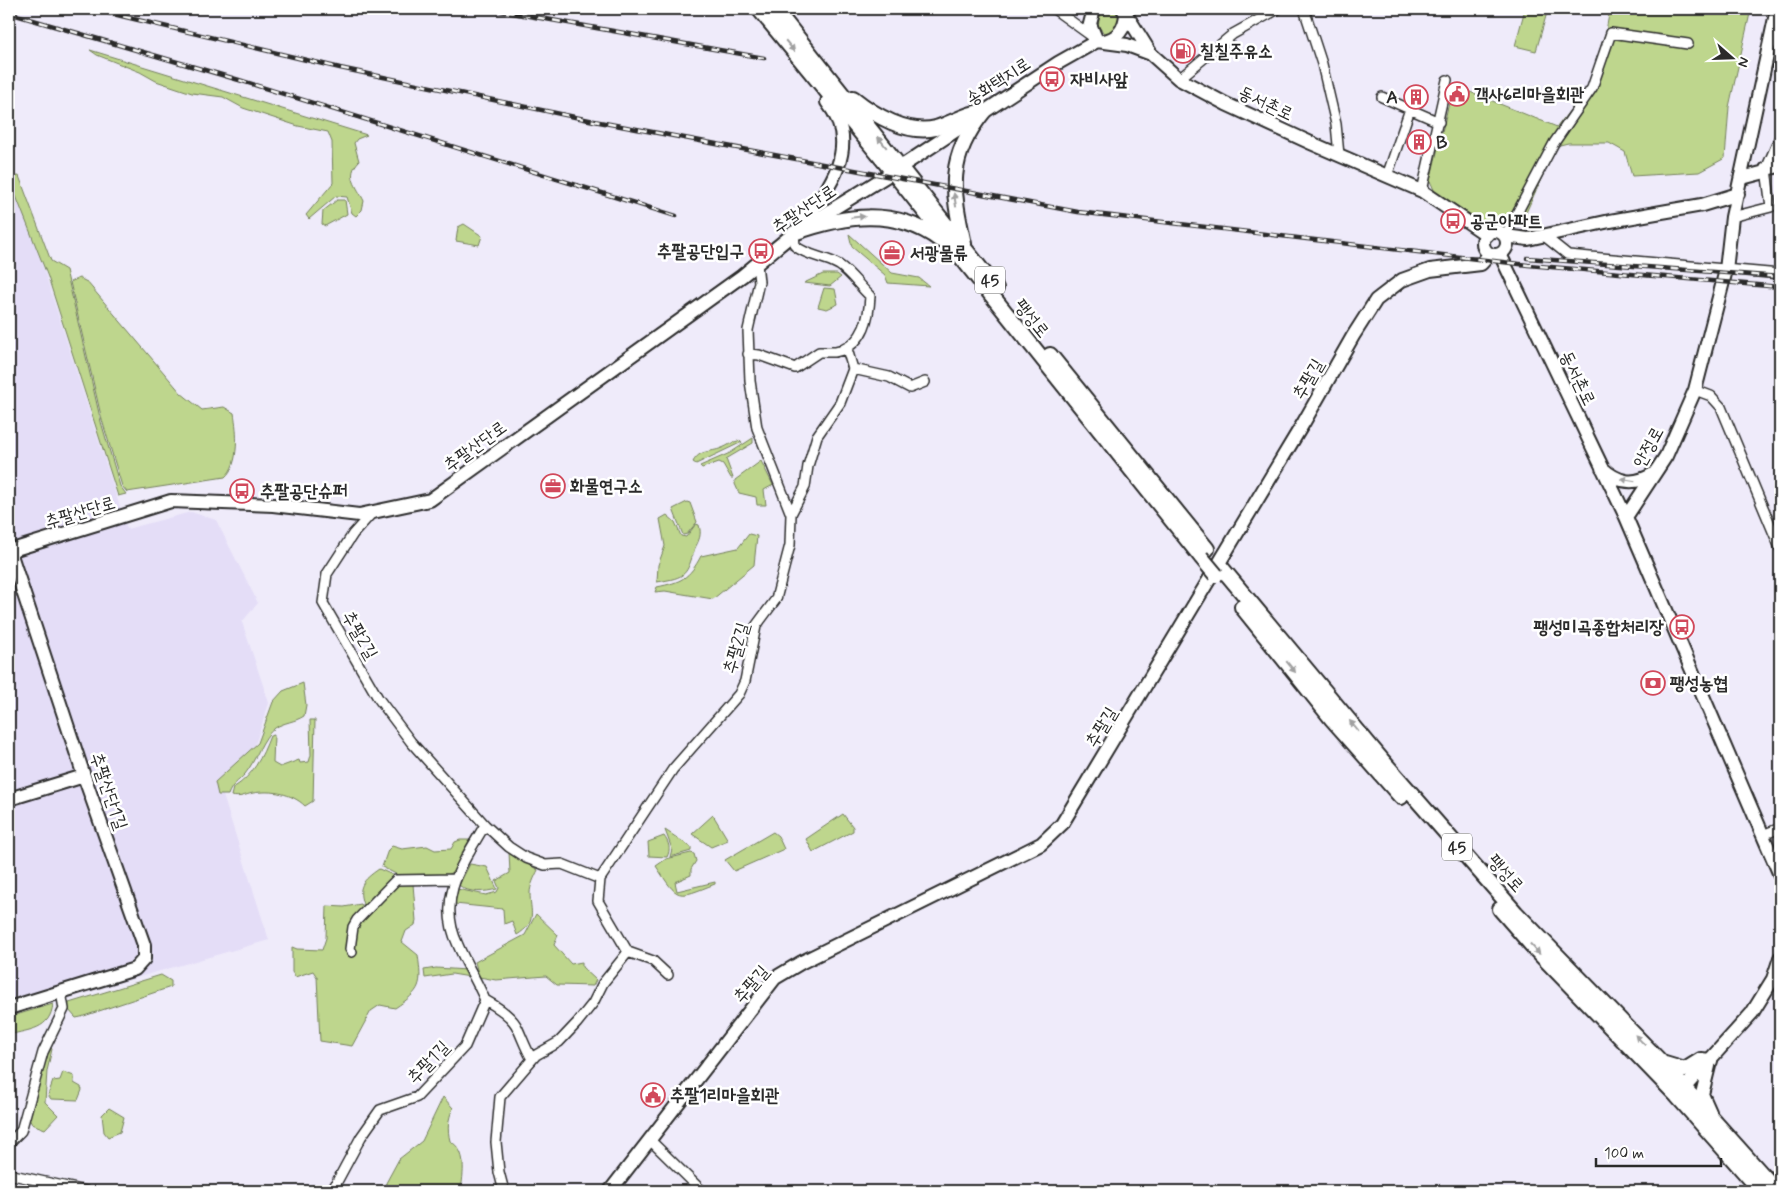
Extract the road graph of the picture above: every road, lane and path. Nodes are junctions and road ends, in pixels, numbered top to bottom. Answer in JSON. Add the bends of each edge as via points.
{"nodes":[{"id":1,"x":758,"y":9,"type":"edge"},
{"id":2,"x":775,"y":9,"type":"edge"},
{"id":3,"x":1054,"y":9,"type":"edge"},
{"id":4,"x":1094,"y":9,"type":"edge"},
{"id":5,"x":1278,"y":9,"type":"edge"},
{"id":6,"x":1304,"y":9,"type":"edge"},
{"id":7,"x":1777,"y":9,"type":"edge"},
{"id":8,"x":1125,"y":11,"type":"edge"},
{"id":9,"x":1772,"y":32,"type":"junction"},
{"id":10,"x":1097,"y":40,"type":"junction"},
{"id":11,"x":1688,"y":44,"type":"dead end"},
{"id":12,"x":1780,"y":46,"type":"edge"},
{"id":13,"x":1151,"y":54,"type":"junction"},
{"id":14,"x":824,"y":79,"type":"junction"},
{"id":15,"x":1179,"y":79,"type":"junction"},
{"id":16,"x":1447,"y":80,"type":"dead end"},
{"id":17,"x":1382,"y":97,"type":"dead end"},
{"id":18,"x":1410,"y":109,"type":"junction"},
{"id":19,"x":984,"y":111,"type":"junction"},
{"id":20,"x":1439,"y":122,"type":"junction"},
{"id":21,"x":1780,"y":137,"type":"edge"},
{"id":22,"x":1339,"y":155,"type":"junction"},
{"id":23,"x":1780,"y":166,"type":"edge"},
{"id":24,"x":897,"y":169,"type":"junction"},
{"id":25,"x":1766,"y":169,"type":"junction"},
{"id":26,"x":1387,"y":176,"type":"junction"},
{"id":27,"x":1742,"y":178,"type":"junction"},
{"id":28,"x":1422,"y":191,"type":"junction"},
{"id":29,"x":1738,"y":194,"type":"junction"},
{"id":30,"x":1732,"y":217,"type":"junction"},
{"id":31,"x":794,"y":233,"type":"junction"},
{"id":32,"x":1487,"y":235,"type":"junction"},
{"id":33,"x":1504,"y":235,"type":"junction"},
{"id":34,"x":1543,"y":235,"type":"junction"},
{"id":35,"x":959,"y":248,"type":"junction"},
{"id":36,"x":1495,"y":254,"type":"junction"},
{"id":37,"x":757,"y":264,"type":"junction"},
{"id":38,"x":1726,"y":270,"type":"junction"},
{"id":39,"x":1780,"y":274,"type":"edge"},
{"id":40,"x":842,"y":350,"type":"junction"},
{"id":41,"x":748,"y":354,"type":"junction"},
{"id":42,"x":854,"y":369,"type":"junction"},
{"id":43,"x":925,"y":382,"type":"dead end"},
{"id":44,"x":1695,"y":390,"type":"junction"},
{"id":45,"x":1601,"y":467,"type":"junction"},
{"id":46,"x":1655,"y":472,"type":"junction"},
{"id":47,"x":372,"y":512,"type":"junction"},
{"id":48,"x":791,"y":514,"type":"junction"},
{"id":49,"x":1626,"y":517,"type":"junction"},
{"id":50,"x":1780,"y":548,"type":"edge"},
{"id":51,"x":9,"y":550,"type":"edge"},
{"id":52,"x":1218,"y":571,"type":"junction"},
{"id":53,"x":84,"y":776,"type":"junction"},
{"id":54,"x":9,"y":800,"type":"edge"},
{"id":55,"x":485,"y":825,"type":"junction"},
{"id":56,"x":1780,"y":828,"type":"edge"},
{"id":57,"x":1764,"y":835,"type":"junction"},
{"id":58,"x":1780,"y":875,"type":"edge"},
{"id":59,"x":455,"y":879,"type":"junction"},
{"id":60,"x":600,"y":879,"type":"junction"},
{"id":61,"x":352,"y":952,"type":"dead end"},
{"id":62,"x":628,"y":952,"type":"junction"},
{"id":63,"x":1780,"y":958,"type":"edge"},
{"id":64,"x":668,"y":975,"type":"dead end"},
{"id":65,"x":1780,"y":980,"type":"edge"},
{"id":66,"x":61,"y":992,"type":"junction"},
{"id":67,"x":1762,"y":999,"type":"junction"},
{"id":68,"x":485,"y":1000,"type":"junction"},
{"id":69,"x":9,"y":1008,"type":"edge"},
{"id":70,"x":532,"y":1059,"type":"junction"},
{"id":71,"x":1710,"y":1061,"type":"junction"},
{"id":72,"x":1662,"y":1063,"type":"junction"},
{"id":73,"x":1681,"y":1092,"type":"junction"},
{"id":74,"x":1709,"y":1114,"type":"junction"},
{"id":75,"x":651,"y":1141,"type":"junction"},
{"id":76,"x":9,"y":1143,"type":"edge"},
{"id":77,"x":9,"y":1171,"type":"edge"},
{"id":78,"x":86,"y":1191,"type":"edge"},
{"id":79,"x":332,"y":1191,"type":"edge"},
{"id":80,"x":504,"y":1191,"type":"edge"},
{"id":81,"x":610,"y":1191,"type":"edge"},
{"id":82,"x":702,"y":1191,"type":"edge"},
{"id":83,"x":1762,"y":1191,"type":"edge"},
{"id":84,"x":1777,"y":1191,"type":"edge"}],
"edges":[{"from":1,"to":14,"type":"main road","name":"팽성로","number":"45","one_way":true},
{"from":2,"to":14,"type":"main road","name":"팽성로","number":"45"},
{"from":3,"to":10,"type":"street"},
{"from":4,"to":10,"type":"street","via":[[1090,24]]},
{"from":5,"to":15,"type":"street","via":[[1233,34]]},
{"from":6,"to":22,"type":"street","via":[[1322,64],[1336,124]]},
{"from":7,"to":9,"type":"street","name":"안정로"},
{"from":8,"to":10,"type":"street","name":"송화택지로","via":[[1123,30],[1105,41]]},
{"from":8,"to":13,"type":"street","name":"동서촌로"},
{"from":9,"to":12,"type":"street"},
{"from":9,"to":27,"type":"street","name":"안정로"},
{"from":10,"to":13,"type":"street"},
{"from":10,"to":19,"type":"street","name":"송화택지로"},
{"from":11,"to":33,"type":"street","via":[[1611,33],[1592,88],[1554,143]]},
{"from":13,"to":15,"type":"street","name":"동서촌로"},
{"from":14,"to":19,"type":"main road","via":[[886,119],[909,127],[936,128],[970,113]]},
{"from":14,"to":24,"type":"main road","name":"팽성로","number":"45"},
{"from":14,"to":31,"type":"street","via":[[819,92],[840,124],[842,152],[831,182]]},
{"from":15,"to":22,"type":"street","name":"동서촌로"},
{"from":16,"to":20,"type":"street"},
{"from":17,"to":18,"type":"street"},
{"from":18,"to":20,"type":"street"},
{"from":18,"to":26,"type":"street"},
{"from":19,"to":24,"type":"street","name":"송화택지로"},
{"from":35,"to":19,"type":"main road","one_way":true,"via":[[954,174],[964,143]]},
{"from":20,"to":28,"type":"street"},
{"from":21,"to":25,"type":"street"},
{"from":22,"to":26,"type":"street","name":"동서촌로"},
{"from":23,"to":25,"type":"street"},
{"from":24,"to":31,"type":"street","name":"추팔산단로"},
{"from":24,"to":35,"type":"main road","name":"팽성로","number":"45"},
{"from":25,"to":27,"type":"street"},
{"from":25,"to":30,"type":"street","via":[[1771,207]]},
{"from":26,"to":28,"type":"street","name":"동서촌로"},
{"from":27,"to":29,"type":"street","name":"안정로"},
{"from":28,"to":32,"type":"street","name":"동서촌로"},
{"from":29,"to":30,"type":"street","name":"안정로"},
{"from":29,"to":34,"type":"street","via":[[1702,206]]},
{"from":30,"to":38,"type":"street","name":"안정로"},
{"from":31,"to":35,"type":"main road","one_way":true,"via":[[842,219],[879,217],[914,224]]},
{"from":31,"to":37,"type":"street","name":"추팔산단로"},
{"from":31,"to":40,"type":"street","via":[[794,246],[806,255],[841,266],[870,296],[865,327],[855,342]]},
{"from":32,"to":33,"type":"street","via":[[1493,231]]},
{"from":32,"to":36,"type":"street","via":[[1483,240],[1484,247]]},
{"from":33,"to":34,"type":"street","via":[[1528,239]]},
{"from":33,"to":36,"type":"street","via":[[1506,246]]},
{"from":34,"to":38,"type":"street","via":[[1568,255]]},
{"from":35,"to":52,"type":"main road","name":"팽성로","number":"45","bridge":true},
{"from":36,"to":45,"type":"street","name":"동서촌로"},
{"from":36,"to":75,"type":"street","name":"추팔길","via":[[1481,264],[1430,270],[1402,280],[1376,300],[1062,824],[1041,844],[775,978]]},
{"from":37,"to":41,"type":"street","name":"추팔2길","via":[[759,282],[748,330]]},
{"from":37,"to":47,"type":"street","name":"추팔산단로","via":[[430,500]]},
{"from":38,"to":39,"type":"street"},
{"from":38,"to":44,"type":"street","name":"안정로"},
{"from":40,"to":41,"type":"street","via":[[819,352],[795,368],[767,357]]},
{"from":40,"to":42,"type":"street","via":[[847,349]]},
{"from":41,"to":48,"type":"street","name":"추팔2길","via":[[757,428]]},
{"from":42,"to":43,"type":"street","via":[[889,377],[910,388]]},
{"from":42,"to":48,"type":"street","via":[[840,404],[817,436],[805,487]]},
{"from":44,"to":46,"type":"street","name":"안정로","via":[[1666,456]]},
{"from":44,"to":50,"type":"street","via":[[1710,396],[1721,407]]},
{"from":46,"to":45,"type":"street","one_way":true,"via":[[1641,482],[1629,482]]},
{"from":45,"to":49,"type":"street","name":"동서촌로"},
{"from":46,"to":49,"type":"street","name":"안정로"},
{"from":47,"to":51,"type":"street","name":"추팔산단로","via":[[360,515],[273,505],[171,501]]},
{"from":47,"to":55,"type":"street","name":"추팔2길","via":[[327,574],[323,603],[384,705],[411,742]]},
{"from":48,"to":60,"type":"street","name":"추팔2길","via":[[790,545],[784,575],[776,599],[756,626],[745,681],[738,694],[673,769]]},
{"from":49,"to":57,"type":"street"},
{"from":51,"to":53,"type":"street","name":"추팔산단1길"},
{"from":72,"to":52,"type":"main road","name":"팽성로","number":"45","one_way":true,"via":[[1504,899]]},
{"from":52,"to":73,"type":"main road","name":"팽성로","number":"45","one_way":true,"via":[[1332,719],[1534,948]]},
{"from":53,"to":54,"type":"street"},
{"from":53,"to":66,"type":"street","name":"추팔산단1길","via":[[144,945],[144,959],[135,969]]},
{"from":55,"to":59,"type":"street"},
{"from":55,"to":60,"type":"street","name":"추팔2길","via":[[508,847],[526,858],[545,865],[562,864]]},
{"from":56,"to":57,"type":"street"},
{"from":57,"to":58,"type":"street"},
{"from":59,"to":61,"type":"street","via":[[396,880],[357,920],[353,927]]},
{"from":59,"to":68,"type":"street","via":[[449,898],[449,919],[457,945]]},
{"from":60,"to":62,"type":"street","via":[[598,901]]},
{"from":62,"to":64,"type":"street","via":[[653,961]]},
{"from":62,"to":70,"type":"street","via":[[577,1023],[559,1042]]},
{"from":63,"to":67,"type":"street"},
{"from":65,"to":67,"type":"street"},
{"from":66,"to":69,"type":"street","name":"추팔산단1길"},
{"from":66,"to":76,"type":"street","via":[[64,1009],[44,1052],[21,1131]]},
{"from":67,"to":71,"type":"street"},
{"from":68,"to":70,"type":"street","via":[[495,1004],[518,1028]]},
{"from":68,"to":79,"type":"street","name":"추팔1길","via":[[465,1046],[422,1092],[417,1097],[380,1110],[361,1137]]},
{"from":70,"to":80,"type":"street","via":[[500,1097],[496,1142]]},
{"from":71,"to":72,"type":"main road","via":[[1702,1060],[1685,1070]]},
{"from":71,"to":73,"type":"street"},
{"from":71,"to":74,"type":"street","via":[[1702,1094]]},
{"from":72,"to":73,"type":"main road","name":"팽성로","number":"45"},
{"from":73,"to":74,"type":"main road","name":"팽성로","number":"45"},
{"from":73,"to":83,"type":"main road","name":"팽성로","number":"45"},
{"from":74,"to":84,"type":"main road","name":"팽성로","number":"45"},
{"from":75,"to":81,"type":"street","name":"추팔길"},
{"from":75,"to":82,"type":"street"},
{"from":77,"to":78,"type":"street","via":[[13,1175]]}]}
